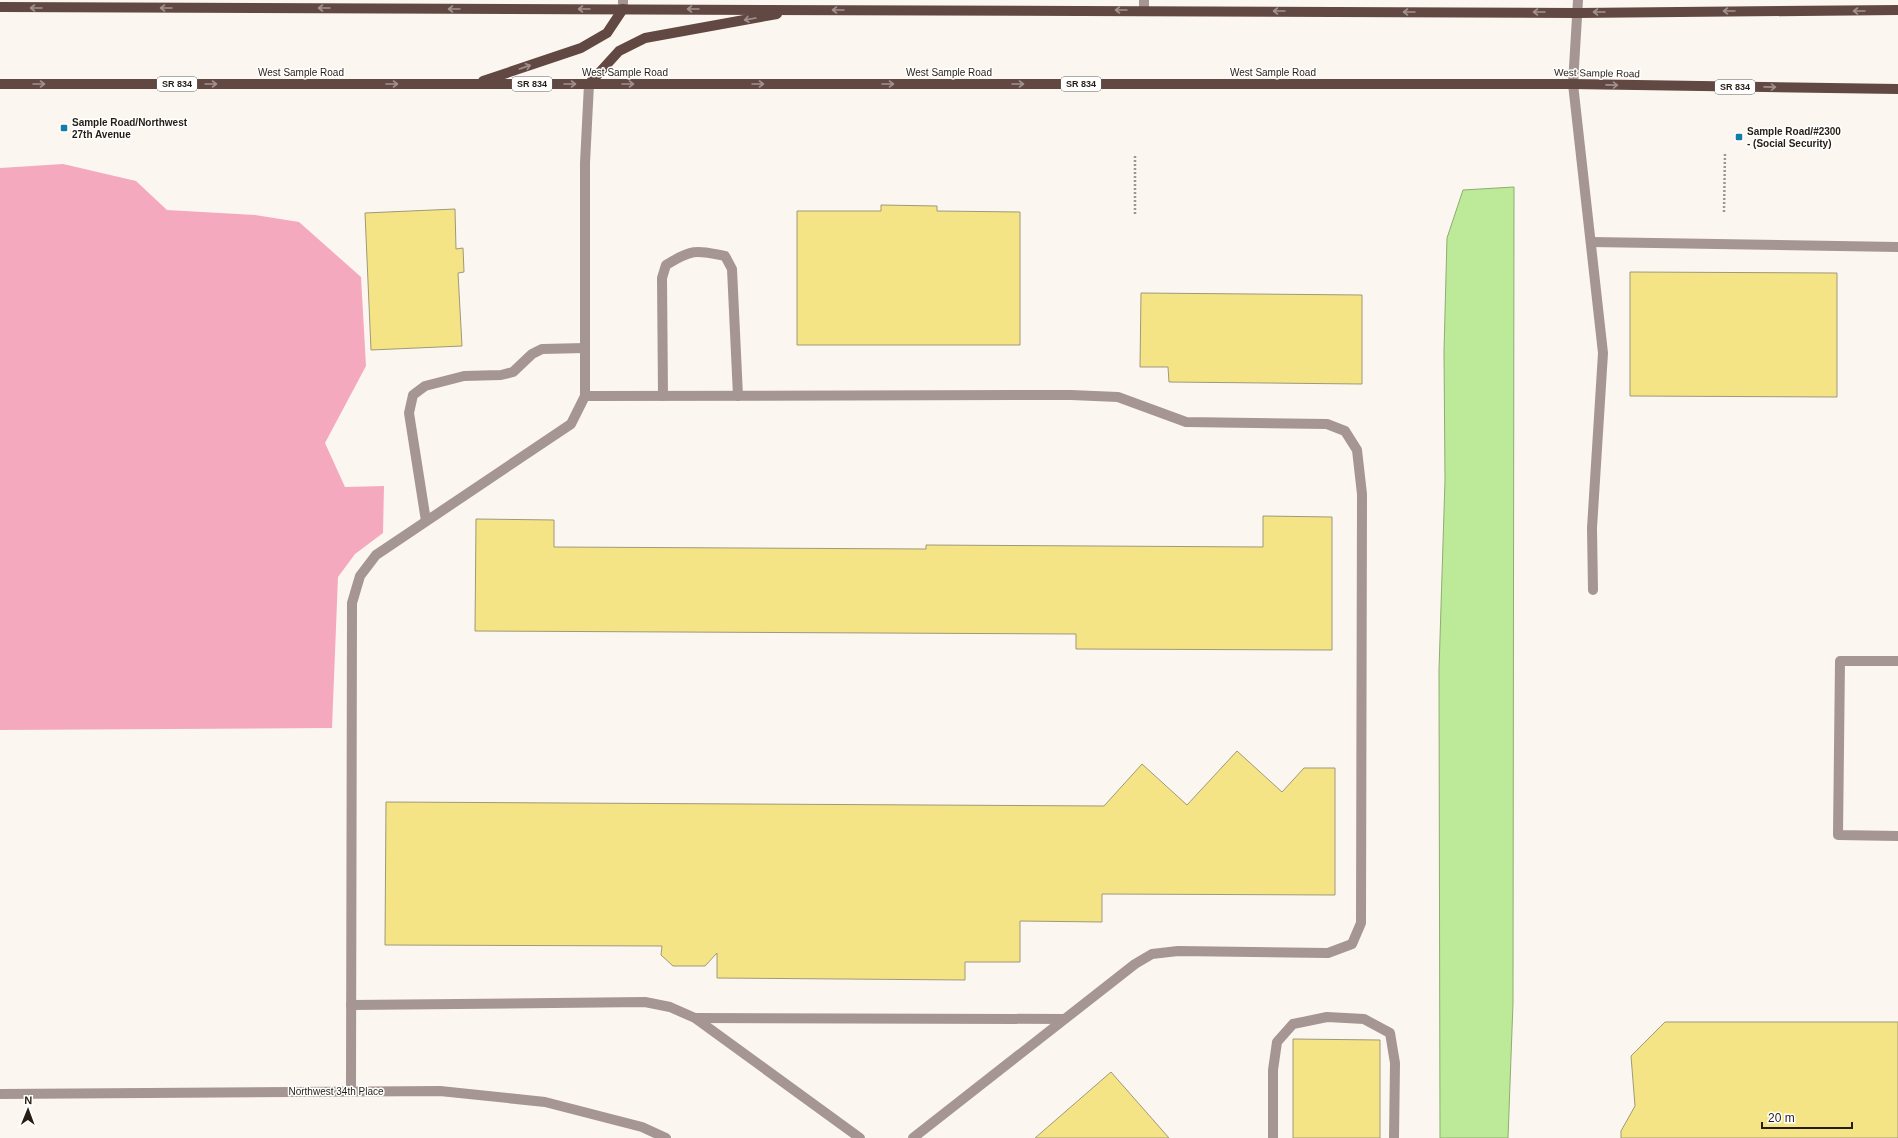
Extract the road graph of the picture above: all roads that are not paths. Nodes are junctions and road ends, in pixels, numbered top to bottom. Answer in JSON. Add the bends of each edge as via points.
{"nodes":[{"id":1,"x":1578,"y":0,"type":"edge"},
{"id":2,"x":623,"y":4,"type":"edge"},
{"id":3,"x":1144,"y":5,"type":"edge"},
{"id":4,"x":0,"y":8,"type":"edge"},
{"id":5,"x":802,"y":10,"type":"junction"},
{"id":6,"x":1898,"y":10,"type":"edge"},
{"id":7,"x":1578,"y":12,"type":"junction"},
{"id":8,"x":0,"y":84,"type":"edge"},
{"id":9,"x":475,"y":84,"type":"junction"},
{"id":10,"x":589,"y":84,"type":"junction"},
{"id":11,"x":1573,"y":84,"type":"junction"},
{"id":12,"x":1898,"y":89,"type":"edge"},
{"id":13,"x":1591,"y":242,"type":"junction"},
{"id":14,"x":1898,"y":247,"type":"edge"},
{"id":15,"x":585,"y":348,"type":"junction"},
{"id":16,"x":586,"y":396,"type":"junction"},
{"id":17,"x":663,"y":396,"type":"junction"},
{"id":18,"x":738,"y":396,"type":"junction"},
{"id":19,"x":426,"y":521,"type":"junction"},
{"id":20,"x":1593,"y":590,"type":"dead end"},
{"id":21,"x":1898,"y":661,"type":"edge"},
{"id":22,"x":1898,"y":836,"type":"edge"},
{"id":23,"x":352,"y":1005,"type":"junction"},
{"id":24,"x":695,"y":1018,"type":"junction"},
{"id":25,"x":1064,"y":1019,"type":"junction"},
{"id":26,"x":351,"y":1091,"type":"junction"},
{"id":27,"x":0,"y":1094,"type":"edge"},
{"id":28,"x":666,"y":1138,"type":"edge"},
{"id":29,"x":860,"y":1138,"type":"edge"},
{"id":30,"x":912,"y":1138,"type":"edge"},
{"id":31,"x":1273,"y":1138,"type":"edge"},
{"id":32,"x":1394,"y":1138,"type":"edge"}],
"edges":[{"from":1,"to":7,"type":"street"},
{"from":2,"to":4,"type":"main road","one_way":true},
{"from":5,"to":2,"type":"main road","one_way":true},
{"from":9,"to":2,"type":"main road","one_way":true,"via":[[581,48],[607,33]]},
{"from":3,"to":5,"type":"main road","one_way":true},
{"from":7,"to":3,"type":"main road","one_way":true},
{"from":5,"to":10,"type":"main road","one_way":true,"via":[[645,38],[619,51]]},
{"from":6,"to":7,"type":"main road","one_way":true},
{"from":7,"to":11,"type":"street"},
{"from":8,"to":9,"type":"main road","name":"West Sample Road","number":"SR 834","one_way":true},
{"from":9,"to":10,"type":"main road","name":"West Sample Road","number":"SR 834","one_way":true},
{"from":10,"to":11,"type":"main road","name":"West Sample Road","number":"SR 834","one_way":true},
{"from":10,"to":15,"type":"street","via":[[585,163]]},
{"from":11,"to":12,"type":"main road","name":"West Sample Road","number":"SR 834","one_way":true},
{"from":11,"to":13,"type":"street"},
{"from":13,"to":14,"type":"street"},
{"from":13,"to":20,"type":"street","via":[[1603,353],[1592,528]]},
{"from":15,"to":16,"type":"street"},
{"from":15,"to":19,"type":"street","via":[[542,349],[532,354],[513,372],[464,376],[426,386],[413,394],[409,413]]},
{"from":16,"to":17,"type":"street"},
{"from":16,"to":19,"type":"street","via":[[570,424]]},
{"from":17,"to":18,"type":"street"},
{"from":17,"to":18,"type":"street","via":[[662,278],[666,265],[684,254],[697,250],[725,256],[732,269]]},
{"from":18,"to":25,"type":"street","via":[[1118,397],[1186,422],[1327,424],[1345,431],[1357,450],[1362,494],[1361,922],[1352,944],[1328,953],[1178,951],[1152,954],[1135,964]]},
{"from":19,"to":23,"type":"street","via":[[376,554],[360,576],[352,603]]},
{"from":21,"to":22,"type":"street","via":[[1840,661],[1838,835]]},
{"from":23,"to":24,"type":"street","via":[[645,1002],[670,1007]]},
{"from":23,"to":26,"type":"street"},
{"from":24,"to":25,"type":"street"},
{"from":24,"to":29,"type":"street"},
{"from":25,"to":30,"type":"street"},
{"from":26,"to":27,"type":"street","name":"Northwest 34th Place"},
{"from":26,"to":28,"type":"street","name":"Northwest 34th Place","via":[[440,1091],[545,1102],[642,1127]]},
{"from":31,"to":32,"type":"street","via":[[1277,1042],[1293,1024],[1327,1017],[1364,1019],[1390,1033],[1395,1063]]}]}
